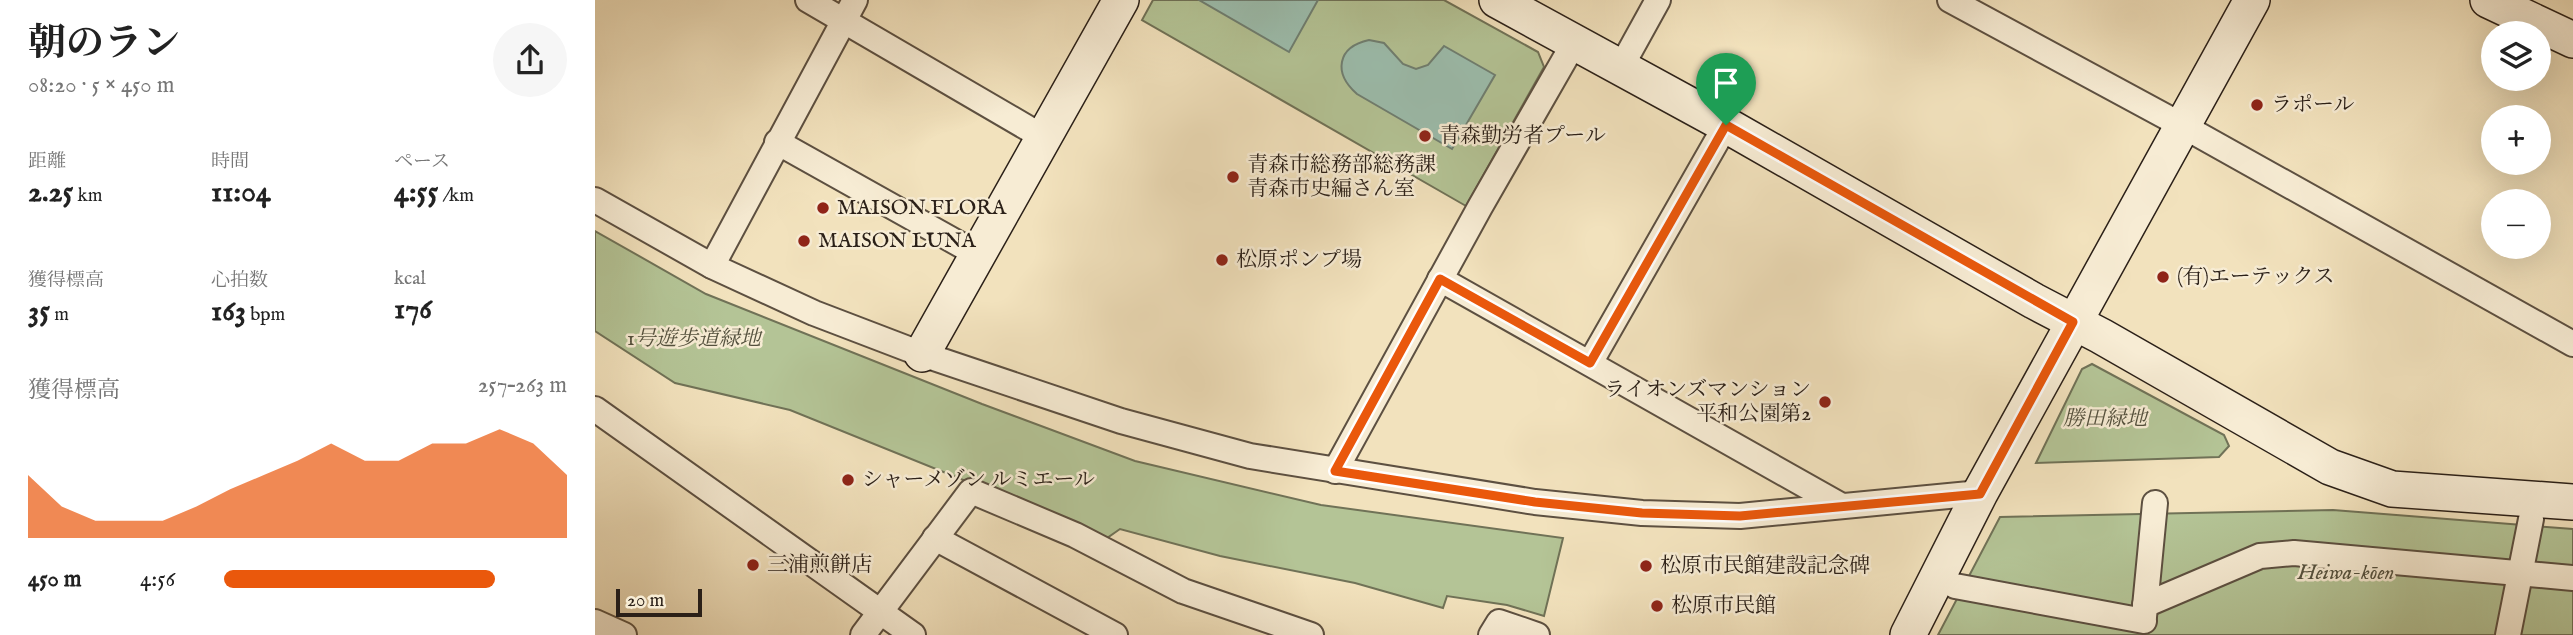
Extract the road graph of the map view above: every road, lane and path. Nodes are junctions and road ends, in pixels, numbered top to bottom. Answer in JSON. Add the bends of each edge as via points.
{"nodes":[{"id":1,"x":807,"y":0,"type":"edge"},
{"id":2,"x":1121,"y":0,"type":"edge"},
{"id":3,"x":1497,"y":0,"type":"edge"},
{"id":4,"x":1658,"y":0,"type":"edge"},
{"id":5,"x":1950,"y":0,"type":"edge"},
{"id":6,"x":2252,"y":0,"type":"edge"},
{"id":7,"x":2488,"y":0,"type":"edge"},
{"id":8,"x":849,"y":10,"type":"edge"},
{"id":9,"x":2572,"y":38,"type":"edge"},
{"id":10,"x":1574,"y":43,"type":"junction"},
{"id":11,"x":1621,"y":67,"type":"junction"},
{"id":12,"x":1726,"y":125,"type":"junction"},
{"id":13,"x":2183,"y":126,"type":"junction"},
{"id":14,"x":1043,"y":137,"type":"junction"},
{"id":15,"x":777,"y":142,"type":"junction"},
{"id":16,"x":595,"y":200,"type":"edge"},
{"id":17,"x":977,"y":254,"type":"junction"},
{"id":18,"x":712,"y":266,"type":"junction"},
{"id":19,"x":1440,"y":279,"type":"junction"},
{"id":20,"x":2073,"y":322,"type":"junction"},
{"id":21,"x":2573,"y":344,"type":"edge"},
{"id":22,"x":922,"y":354,"type":"junction"},
{"id":23,"x":1590,"y":363,"type":"junction"},
{"id":24,"x":595,"y":409,"type":"edge"},
{"id":25,"x":1335,"y":471,"type":"junction"},
{"id":26,"x":1980,"y":494,"type":"junction"},
{"id":27,"x":2573,"y":502,"type":"edge"},
{"id":28,"x":2154,"y":503,"type":"dead end"},
{"id":29,"x":1840,"y":505,"type":"junction"},
{"id":30,"x":2531,"y":519,"type":"dead end"},
{"id":31,"x":935,"y":538,"type":"junction"},
{"id":32,"x":2520,"y":575,"type":"junction"},
{"id":33,"x":2573,"y":578,"type":"edge"},
{"id":34,"x":1955,"y":586,"type":"dead end"},
{"id":35,"x":881,"y":611,"type":"junction"},
{"id":36,"x":2144,"y":620,"type":"edge"},
{"id":37,"x":595,"y":622,"type":"edge"},
{"id":38,"x":624,"y":635,"type":"edge"},
{"id":39,"x":863,"y":635,"type":"edge"},
{"id":40,"x":913,"y":635,"type":"edge"},
{"id":41,"x":1115,"y":635,"type":"edge"},
{"id":42,"x":1311,"y":635,"type":"edge"},
{"id":43,"x":1491,"y":635,"type":"edge"},
{"id":44,"x":1537,"y":635,"type":"edge"},
{"id":45,"x":1907,"y":635,"type":"edge"},
{"id":46,"x":2508,"y":635,"type":"edge"}],
"edges":[{"from":1,"to":8,"type":"street"},
{"from":2,"to":14,"type":"street"},
{"from":3,"to":10,"type":"street"},
{"from":4,"to":11,"type":"street"},
{"from":5,"to":13,"type":"street"},
{"from":6,"to":13,"type":"street"},
{"from":7,"to":9,"type":"street"},
{"from":8,"to":14,"type":"street"},
{"from":8,"to":15,"type":"street"},
{"from":10,"to":11,"type":"street"},
{"from":10,"to":19,"type":"street"},
{"from":11,"to":12,"type":"street"},
{"from":12,"to":20,"type":"street"},
{"from":12,"to":23,"type":"street"},
{"from":13,"to":20,"type":"street"},
{"from":13,"to":21,"type":"street"},
{"from":14,"to":17,"type":"street"},
{"from":15,"to":17,"type":"street"},
{"from":15,"to":18,"type":"street"},
{"from":16,"to":18,"type":"street"},
{"from":17,"to":22,"type":"street"},
{"from":18,"to":22,"type":"street","via":[[814,313]]},
{"from":19,"to":23,"type":"street"},
{"from":19,"to":25,"type":"street"},
{"from":20,"to":26,"type":"street"},
{"from":20,"to":27,"type":"street","via":[[2330,467],[2392,489]]},
{"from":22,"to":25,"type":"street","via":[[1187,441]]},
{"from":23,"to":29,"type":"street"},
{"from":24,"to":35,"type":"street"},
{"from":25,"to":29,"type":"street","via":[[1535,502],[1642,513],[1740,516]]},
{"from":26,"to":29,"type":"street"},
{"from":26,"to":45,"type":"street"},
{"from":28,"to":36,"type":"street"},
{"from":30,"to":32,"type":"street"},
{"from":31,"to":35,"type":"street"},
{"from":31,"to":41,"type":"street"},
{"from":31,"to":42,"type":"street","via":[[971,491],[1076,535],[1183,591]]},
{"from":32,"to":33,"type":"street"},
{"from":32,"to":36,"type":"street","via":[[2294,553],[2260,556]]},
{"from":32,"to":46,"type":"street"},
{"from":34,"to":36,"type":"street"},
{"from":35,"to":39,"type":"street"},
{"from":35,"to":40,"type":"street"},
{"from":37,"to":38,"type":"street"},
{"from":43,"to":44,"type":"street","via":[[1499,622]]}]}
